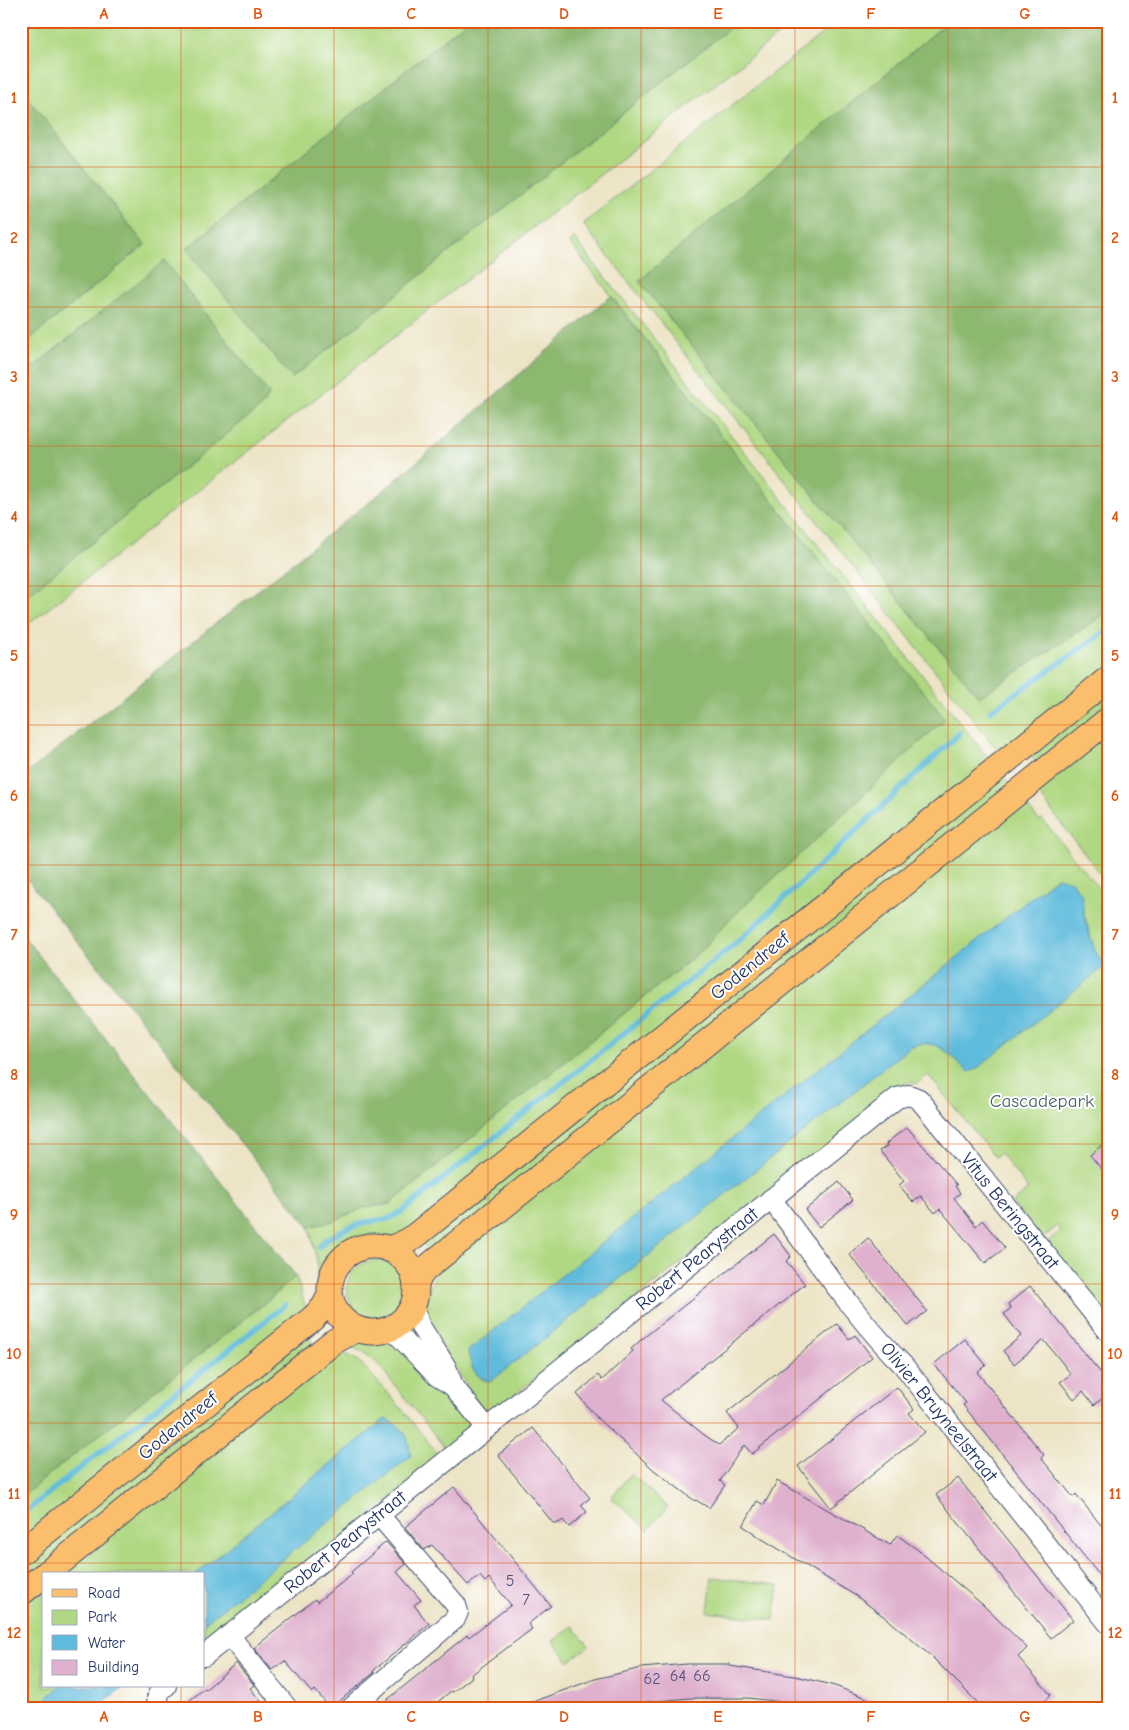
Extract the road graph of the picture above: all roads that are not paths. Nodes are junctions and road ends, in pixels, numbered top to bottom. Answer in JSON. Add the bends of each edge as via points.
{"nodes":[{"id":1,"x":1108,"y":679,"type":"edge"},
{"id":2,"x":1108,"y":720,"type":"edge"},
{"id":3,"x":909,"y":1095,"type":"joint"},
{"id":4,"x":771,"y":1199,"type":"junction"},
{"id":5,"x":389,"y":1249,"type":"junction"},
{"id":6,"x":414,"y":1294,"type":"junction"},
{"id":7,"x":330,"y":1295,"type":"junction"},
{"id":8,"x":357,"y":1329,"type":"junction"},
{"id":9,"x":382,"y":1331,"type":"junction"},
{"id":10,"x":1108,"y":1331,"type":"edge"},
{"id":11,"x":453,"y":1386,"type":"junction"},
{"id":12,"x":487,"y":1428,"type":"junction"},
{"id":13,"x":379,"y":1515,"type":"junction"},
{"id":14,"x":21,"y":1552,"type":"edge"},
{"id":15,"x":47,"y":1572,"type":"edge"},
{"id":16,"x":42,"y":1576,"type":"edge"},
{"id":17,"x":21,"y":1594,"type":"edge"},
{"id":18,"x":1108,"y":1623,"type":"edge"},
{"id":19,"x":229,"y":1635,"type":"junction"},
{"id":20,"x":205,"y":1655,"type":"edge"},
{"id":21,"x":288,"y":1709,"type":"edge"},
{"id":22,"x":350,"y":1709,"type":"edge"}],
"edges":[{"from":1,"to":5,"type":"main road","name":"Godendreef","via":[[415,1236]]},
{"from":2,"to":6,"type":"main road","name":"Godendreef","via":[[435,1261],[423,1271]]},
{"from":3,"to":4,"type":"street","name":"Robert Pearystraat","via":[[897,1098]]},
{"from":3,"to":10,"type":"street","name":"Vitus Beringstraat","via":[[919,1099]]},
{"from":4,"to":12,"type":"street","name":"Robert Pearystraat"},
{"from":4,"to":18,"type":"street","name":"Olivier Bruyneelstraat","via":[[838,1288]]},
{"from":5,"to":6,"type":"main road","via":[[399,1254],[413,1272]]},
{"from":5,"to":7,"type":"main road","via":[[367,1246],[346,1255],[333,1273]]},
{"from":6,"to":9,"type":"main road","via":[[408,1314],[392,1328]]},
{"from":6,"to":11,"type":"street","via":[[418,1324],[446,1367]]},
{"from":7,"to":8,"type":"main road","via":[[339,1315]]},
{"from":7,"to":14,"type":"main road","name":"Godendreef","via":[[313,1318]]},
{"from":8,"to":9,"type":"main road"},
{"from":8,"to":15,"type":"main road","name":"Godendreef","via":[[333,1342]]},
{"from":9,"to":11,"type":"street","via":[[395,1333],[437,1376]]},
{"from":11,"to":12,"type":"street"},
{"from":12,"to":13,"type":"street","name":"Robert Pearystraat"},
{"from":13,"to":19,"type":"street","name":"Robert Pearystraat"},
{"from":13,"to":22,"type":"street","via":[[456,1605],[458,1612],[455,1619]]},
{"from":16,"to":17,"type":"main road","name":"Godendreef"},
{"from":19,"to":20,"type":"street","name":"Robert Pearystraat"},
{"from":19,"to":21,"type":"street"}]}
